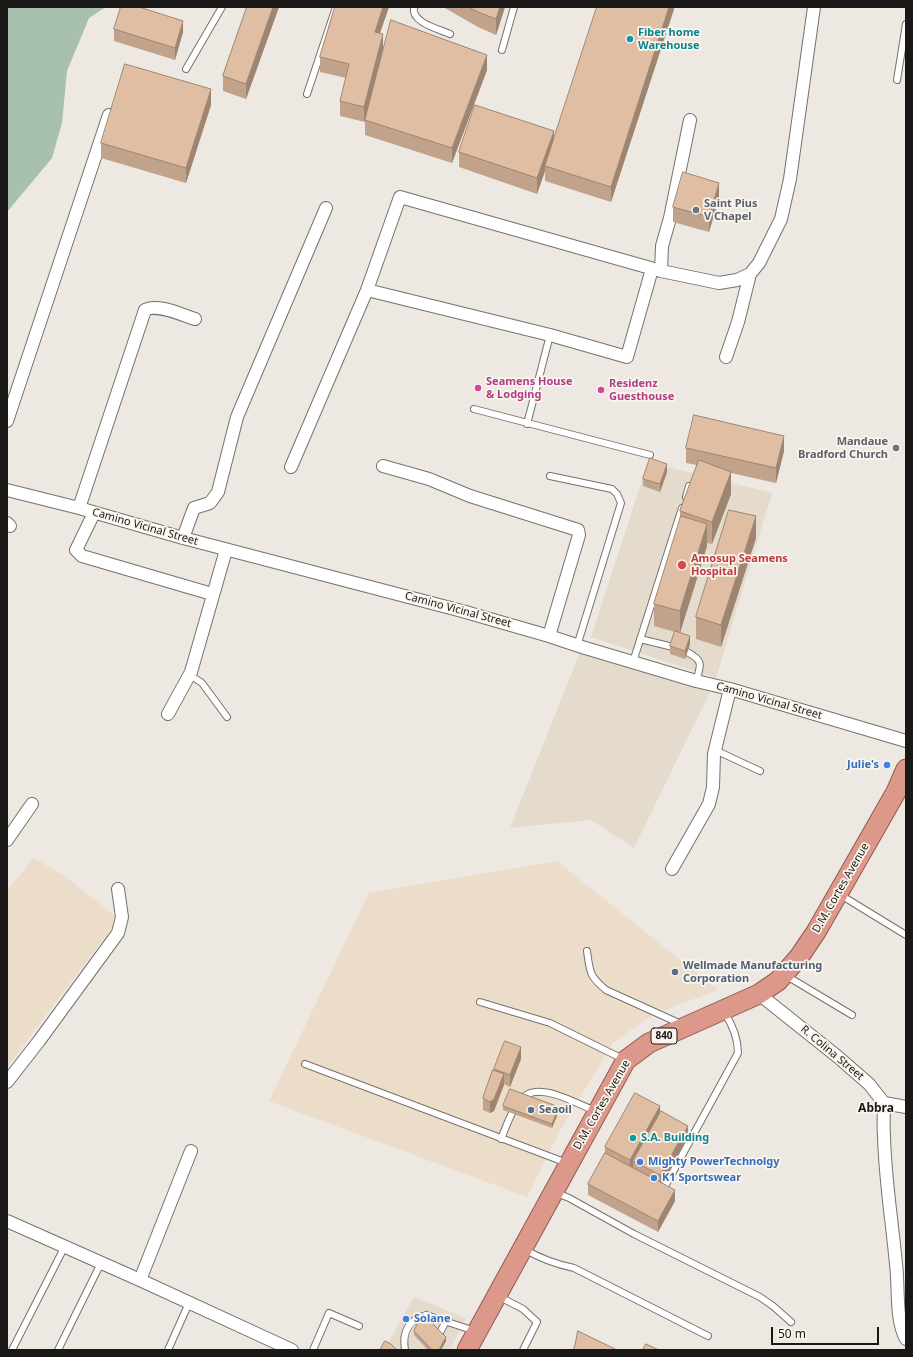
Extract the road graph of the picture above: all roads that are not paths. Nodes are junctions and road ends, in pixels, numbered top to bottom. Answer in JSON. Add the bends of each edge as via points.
{"nodes":[{"id":1,"x":222,"y":7,"type":"edge"},
{"id":2,"x":336,"y":7,"type":"edge"},
{"id":3,"x":414,"y":7,"type":"edge"},
{"id":4,"x":514,"y":7,"type":"edge"},
{"id":5,"x":814,"y":7,"type":"edge"},
{"id":6,"x":906,"y":24,"type":"edge"},
{"id":7,"x":450,"y":34,"type":"dead end"},
{"id":8,"x":502,"y":50,"type":"dead end"},
{"id":9,"x":186,"y":69,"type":"dead end"},
{"id":10,"x":897,"y":80,"type":"dead end"},
{"id":11,"x":307,"y":94,"type":"dead end"},
{"id":12,"x":109,"y":115,"type":"edge"},
{"id":13,"x":690,"y":120,"type":"dead end"},
{"id":14,"x":326,"y":208,"type":"dead end"},
{"id":15,"x":657,"y":270,"type":"junction"},
{"id":16,"x":750,"y":274,"type":"junction"},
{"id":17,"x":367,"y":290,"type":"junction"},
{"id":18,"x":195,"y":319,"type":"dead end"},
{"id":19,"x":550,"y":335,"type":"junction"},
{"id":20,"x":726,"y":357,"type":"dead end"},
{"id":21,"x":474,"y":410,"type":"dead end"},
{"id":22,"x":7,"y":421,"type":"edge"},
{"id":23,"x":527,"y":424,"type":"junction"},
{"id":24,"x":650,"y":455,"type":"dead end"},
{"id":25,"x":383,"y":466,"type":"dead end"},
{"id":26,"x":290,"y":467,"type":"dead end"},
{"id":27,"x":550,"y":476,"type":"dead end"},
{"id":28,"x":689,"y":486,"type":"edge"},
{"id":29,"x":7,"y":490,"type":"edge"},
{"id":30,"x":79,"y":508,"type":"junction"},
{"id":31,"x":94,"y":513,"type":"junction"},
{"id":32,"x":182,"y":538,"type":"junction"},
{"id":33,"x":226,"y":550,"type":"junction"},
{"id":34,"x":212,"y":594,"type":"junction"},
{"id":35,"x":549,"y":636,"type":"junction"},
{"id":36,"x":640,"y":639,"type":"junction"},
{"id":37,"x":577,"y":646,"type":"junction"},
{"id":38,"x":673,"y":647,"type":"edge"},
{"id":39,"x":687,"y":652,"type":"edge"},
{"id":40,"x":633,"y":662,"type":"junction"},
{"id":41,"x":191,"y":672,"type":"junction"},
{"id":42,"x":696,"y":681,"type":"junction"},
{"id":43,"x":730,"y":689,"type":"junction"},
{"id":44,"x":168,"y":714,"type":"dead end"},
{"id":45,"x":227,"y":717,"type":"dead end"},
{"id":46,"x":906,"y":741,"type":"edge"},
{"id":47,"x":715,"y":750,"type":"junction"},
{"id":48,"x":906,"y":768,"type":"edge"},
{"id":49,"x":760,"y":771,"type":"dead end"},
{"id":50,"x":32,"y":804,"type":"dead end"},
{"id":51,"x":7,"y":840,"type":"edge"},
{"id":52,"x":672,"y":869,"type":"dead end"},
{"id":53,"x":118,"y":889,"type":"dead end"},
{"id":54,"x":839,"y":893,"type":"junction"},
{"id":55,"x":906,"y":935,"type":"edge"},
{"id":56,"x":587,"y":951,"type":"dead end"},
{"id":57,"x":784,"y":975,"type":"junction"},
{"id":58,"x":759,"y":994,"type":"junction"},
{"id":59,"x":480,"y":1002,"type":"dead end"},
{"id":60,"x":722,"y":1009,"type":"junction"},
{"id":61,"x":852,"y":1015,"type":"dead end"},
{"id":62,"x":685,"y":1026,"type":"junction"},
{"id":63,"x":626,"y":1060,"type":"junction"},
{"id":64,"x":305,"y":1064,"type":"dead end"},
{"id":65,"x":7,"y":1082,"type":"edge"},
{"id":66,"x":884,"y":1103,"type":"junction"},
{"id":67,"x":906,"y":1107,"type":"edge"},
{"id":68,"x":596,"y":1112,"type":"junction"},
{"id":69,"x":501,"y":1139,"type":"junction"},
{"id":70,"x":191,"y":1151,"type":"dead end"},
{"id":71,"x":568,"y":1163,"type":"junction"},
{"id":72,"x":663,"y":1190,"type":"edge"},
{"id":73,"x":553,"y":1191,"type":"junction"},
{"id":74,"x":7,"y":1221,"type":"edge"},
{"id":75,"x":65,"y":1246,"type":"junction"},
{"id":76,"x":523,"y":1248,"type":"junction"},
{"id":77,"x":101,"y":1263,"type":"junction"},
{"id":78,"x":140,"y":1280,"type":"junction"},
{"id":79,"x":496,"y":1295,"type":"junction"},
{"id":80,"x":189,"y":1303,"type":"junction"},
{"id":81,"x":446,"y":1321,"type":"junction"},
{"id":82,"x":791,"y":1322,"type":"dead end"},
{"id":83,"x":359,"y":1326,"type":"dead end"},
{"id":84,"x":476,"y":1332,"type":"junction"},
{"id":85,"x":708,"y":1336,"type":"dead end"},
{"id":86,"x":906,"y":1339,"type":"edge"},
{"id":87,"x":12,"y":1350,"type":"edge"},
{"id":88,"x":58,"y":1350,"type":"edge"},
{"id":89,"x":168,"y":1350,"type":"edge"},
{"id":90,"x":292,"y":1350,"type":"edge"},
{"id":91,"x":313,"y":1350,"type":"edge"},
{"id":92,"x":406,"y":1350,"type":"edge"},
{"id":93,"x":431,"y":1350,"type":"edge"},
{"id":94,"x":467,"y":1350,"type":"edge"},
{"id":95,"x":523,"y":1350,"type":"edge"}],
"edges":[{"from":1,"to":9,"type":"lane"},
{"from":2,"to":11,"type":"lane"},
{"from":3,"to":7,"type":"lane","via":[[415,17]]},
{"from":4,"to":8,"type":"lane"},
{"from":5,"to":16,"type":"street","via":[[790,179],[781,219],[759,263]]},
{"from":6,"to":10,"type":"lane"},
{"from":12,"to":22,"type":"street"},
{"from":13,"to":15,"type":"street"},
{"from":14,"to":32,"type":"street","via":[[237,417],[218,492],[210,504],[194,508]]},
{"from":15,"to":16,"type":"street","via":[[720,283]]},
{"from":15,"to":17,"type":"street","via":[[400,197]]},
{"from":15,"to":19,"type":"street","via":[[627,357]]},
{"from":16,"to":20,"type":"street"},
{"from":17,"to":19,"type":"street"},
{"from":17,"to":26,"type":"street"},
{"from":18,"to":30,"type":"street","via":[[158,308],[145,310]]},
{"from":19,"to":23,"type":"lane"},
{"from":21,"to":23,"type":"lane"},
{"from":23,"to":24,"type":"lane"},
{"from":25,"to":35,"type":"street","via":[[578,530],[579,535]]},
{"from":27,"to":37,"type":"lane","via":[[612,489],[621,503]]},
{"from":28,"to":36,"type":"lane"},
{"from":29,"to":30,"type":"street","name":"Camino Vicinal Street"},
{"from":30,"to":31,"type":"street","name":"Camino Vicinal Street"},
{"from":31,"to":32,"type":"street","name":"Camino Vicinal Street"},
{"from":31,"to":34,"type":"street","via":[[76,550],[82,556]]},
{"from":32,"to":33,"type":"street","name":"Camino Vicinal Street"},
{"from":33,"to":34,"type":"street"},
{"from":33,"to":35,"type":"street","name":"Camino Vicinal Street"},
{"from":34,"to":41,"type":"street"},
{"from":35,"to":37,"type":"street","name":"Camino Vicinal Street"},
{"from":36,"to":38,"type":"lane"},
{"from":36,"to":40,"type":"lane"},
{"from":37,"to":40,"type":"street","name":"Camino Vicinal Street"},
{"from":39,"to":42,"type":"lane","via":[[697,657],[700,662]]},
{"from":40,"to":42,"type":"street","name":"Camino Vicinal Street"},
{"from":41,"to":44,"type":"street"},
{"from":41,"to":45,"type":"lane"},
{"from":42,"to":43,"type":"street","name":"Camino Vicinal Street"},
{"from":43,"to":46,"type":"street","name":"Camino Vicinal Street"},
{"from":43,"to":47,"type":"street"},
{"from":47,"to":49,"type":"lane"},
{"from":47,"to":52,"type":"street","via":[[713,787],[709,804]]},
{"from":48,"to":54,"type":"highway","name":"D.M. Cortes Avenue","number":"840","via":[[898,793]]},
{"from":50,"to":51,"type":"street"},
{"from":53,"to":65,"type":"street","via":[[122,918],[118,932],[40,1041]]},
{"from":54,"to":55,"type":"lane"},
{"from":54,"to":57,"type":"highway","name":"D.M. Cortes Avenue","number":"840","via":[[816,932]]},
{"from":56,"to":62,"type":"lane","via":[[592,976],[606,990]]},
{"from":57,"to":58,"type":"highway","name":"D.M. Cortes Avenue","number":"840"},
{"from":57,"to":61,"type":"lane"},
{"from":58,"to":60,"type":"highway","name":"D.M. Cortes Avenue","number":"840"},
{"from":58,"to":66,"type":"street","name":"R. Colina Street","via":[[869,1084]]},
{"from":59,"to":63,"type":"lane","via":[[550,1023]]},
{"from":60,"to":62,"type":"highway","name":"D.M. Cortes Avenue","number":"840"},
{"from":60,"to":72,"type":"lane","via":[[732,1025],[738,1054]]},
{"from":62,"to":63,"type":"highway","name":"D.M. Cortes Avenue","number":"840","via":[[649,1043]]},
{"from":63,"to":68,"type":"highway","name":"D.M. Cortes Avenue","number":"840"},
{"from":64,"to":69,"type":"lane"},
{"from":66,"to":67,"type":"street"},
{"from":66,"to":86,"type":"street","via":[[884,1137],[898,1301]]},
{"from":68,"to":69,"type":"lane","via":[[564,1097],[538,1091],[520,1101]]},
{"from":68,"to":71,"type":"highway","name":"D.M. Cortes Avenue","number":"840"},
{"from":69,"to":71,"type":"lane"},
{"from":70,"to":78,"type":"street"},
{"from":71,"to":73,"type":"highway","name":"D.M. Cortes Avenue","number":"840"},
{"from":73,"to":76,"type":"highway","name":"D.M. Cortes Avenue","number":"840"},
{"from":73,"to":82,"type":"lane","via":[[760,1297]]},
{"from":74,"to":75,"type":"street"},
{"from":75,"to":77,"type":"street"},
{"from":75,"to":87,"type":"lane"},
{"from":76,"to":79,"type":"highway","name":"D.M. Cortes Avenue","number":"840"},
{"from":76,"to":85,"type":"lane","via":[[553,1263],[574,1268]]},
{"from":77,"to":78,"type":"street"},
{"from":77,"to":88,"type":"lane"},
{"from":78,"to":80,"type":"street"},
{"from":79,"to":84,"type":"highway","name":"D.M. Cortes Avenue","number":"840"},
{"from":79,"to":95,"type":"lane","via":[[523,1309],[537,1322]]},
{"from":80,"to":89,"type":"lane"},
{"from":80,"to":90,"type":"street"},
{"from":81,"to":84,"type":"lane"},
{"from":81,"to":92,"type":"lane","via":[[426,1315],[416,1319],[405,1334]]},
{"from":81,"to":93,"type":"lane"},
{"from":83,"to":91,"type":"lane","via":[[329,1313]]},
{"from":84,"to":94,"type":"highway","name":"D.M. Cortes Avenue","number":"840"}]}
